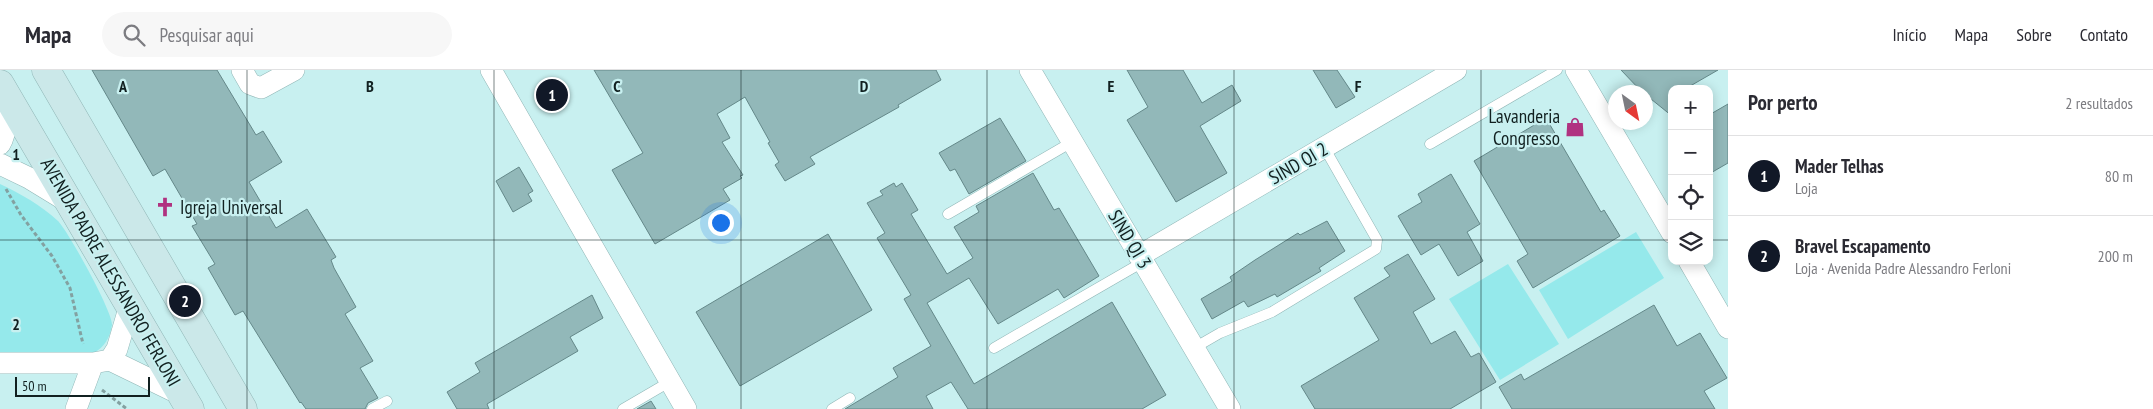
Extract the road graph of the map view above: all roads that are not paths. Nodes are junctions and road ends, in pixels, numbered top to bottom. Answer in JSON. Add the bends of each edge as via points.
{"nodes":[{"id":1,"x":46,"y":70,"type":"edge"},
{"id":2,"x":242,"y":70,"type":"edge"},
{"id":3,"x":294,"y":70,"type":"edge"},
{"id":4,"x":491,"y":70,"type":"edge"},
{"id":5,"x":1030,"y":70,"type":"edge"},
{"id":6,"x":1456,"y":70,"type":"edge"},
{"id":7,"x":1557,"y":70,"type":"edge"},
{"id":8,"x":1576,"y":70,"type":"edge"},
{"id":9,"x":1,"y":86,"type":"edge"},
{"id":10,"x":1072,"y":142,"type":"junction"},
{"id":11,"x":0,"y":144,"type":"edge"},
{"id":12,"x":1430,"y":144,"type":"dead end"},
{"id":13,"x":1324,"y":147,"type":"junction"},
{"id":14,"x":0,"y":164,"type":"edge"},
{"id":15,"x":73,"y":205,"type":"junction"},
{"id":16,"x":948,"y":214,"type":"dead end"},
{"id":17,"x":1668,"y":226,"type":"edge"},
{"id":18,"x":1141,"y":259,"type":"junction"},
{"id":19,"x":1690,"y":265,"type":"edge"},
{"id":20,"x":130,"y":305,"type":"junction"},
{"id":21,"x":1728,"y":328,"type":"edge"},
{"id":22,"x":994,"y":348,"type":"dead end"},
{"id":23,"x":1194,"y":348,"type":"junction"},
{"id":24,"x":95,"y":356,"type":"junction"},
{"id":25,"x":0,"y":363,"type":"edge"},
{"id":26,"x":670,"y":381,"type":"junction"},
{"id":27,"x":850,"y":398,"type":"dead end"},
{"id":28,"x":387,"y":401,"type":"dead end"},
{"id":29,"x":186,"y":402,"type":"edge"},
{"id":30,"x":76,"y":409,"type":"edge"},
{"id":31,"x":243,"y":409,"type":"edge"},
{"id":32,"x":372,"y":409,"type":"edge"},
{"id":33,"x":622,"y":409,"type":"edge"},
{"id":34,"x":686,"y":409,"type":"edge"},
{"id":35,"x":832,"y":409,"type":"edge"},
{"id":36,"x":1230,"y":409,"type":"edge"}],
"edges":[{"from":1,"to":31,"type":"main road"},
{"from":2,"to":3,"type":"street","via":[[250,84],[261,88]]},
{"from":4,"to":26,"type":"street"},
{"from":5,"to":10,"type":"street","name":"SIND QI 3"},
{"from":6,"to":13,"type":"street","name":"SIND QI 2"},
{"from":7,"to":12,"type":"lane"},
{"from":8,"to":17,"type":"street"},
{"from":9,"to":11,"type":"street","via":[[6,118],[5,136]]},
{"from":9,"to":15,"type":"main road","name":"AVENIDA PADRE ALESSANDRO FERLONI"},
{"from":10,"to":16,"type":"lane"},
{"from":10,"to":18,"type":"street","name":"SIND QI 3"},
{"from":13,"to":18,"type":"street","name":"SIND QI 2"},
{"from":13,"to":23,"type":"lane","via":[[1377,240],[1376,249],[1272,312],[1220,333]]},
{"from":14,"to":15,"type":"street"},
{"from":15,"to":20,"type":"main road","name":"AVENIDA PADRE ALESSANDRO FERLONI"},
{"from":18,"to":22,"type":"lane"},
{"from":18,"to":23,"type":"street","name":"SIND QI 3"},
{"from":19,"to":21,"type":"street"},
{"from":20,"to":24,"type":"street","via":[[117,349]]},
{"from":20,"to":29,"type":"main road","name":"AVENIDA PADRE ALESSANDRO FERLONI"},
{"from":23,"to":36,"type":"street","name":"SIND QI 3"},
{"from":24,"to":25,"type":"street"},
{"from":24,"to":29,"type":"street"},
{"from":24,"to":30,"type":"street"},
{"from":26,"to":33,"type":"lane"},
{"from":26,"to":34,"type":"street"},
{"from":27,"to":35,"type":"lane"},
{"from":28,"to":32,"type":"lane"}]}
